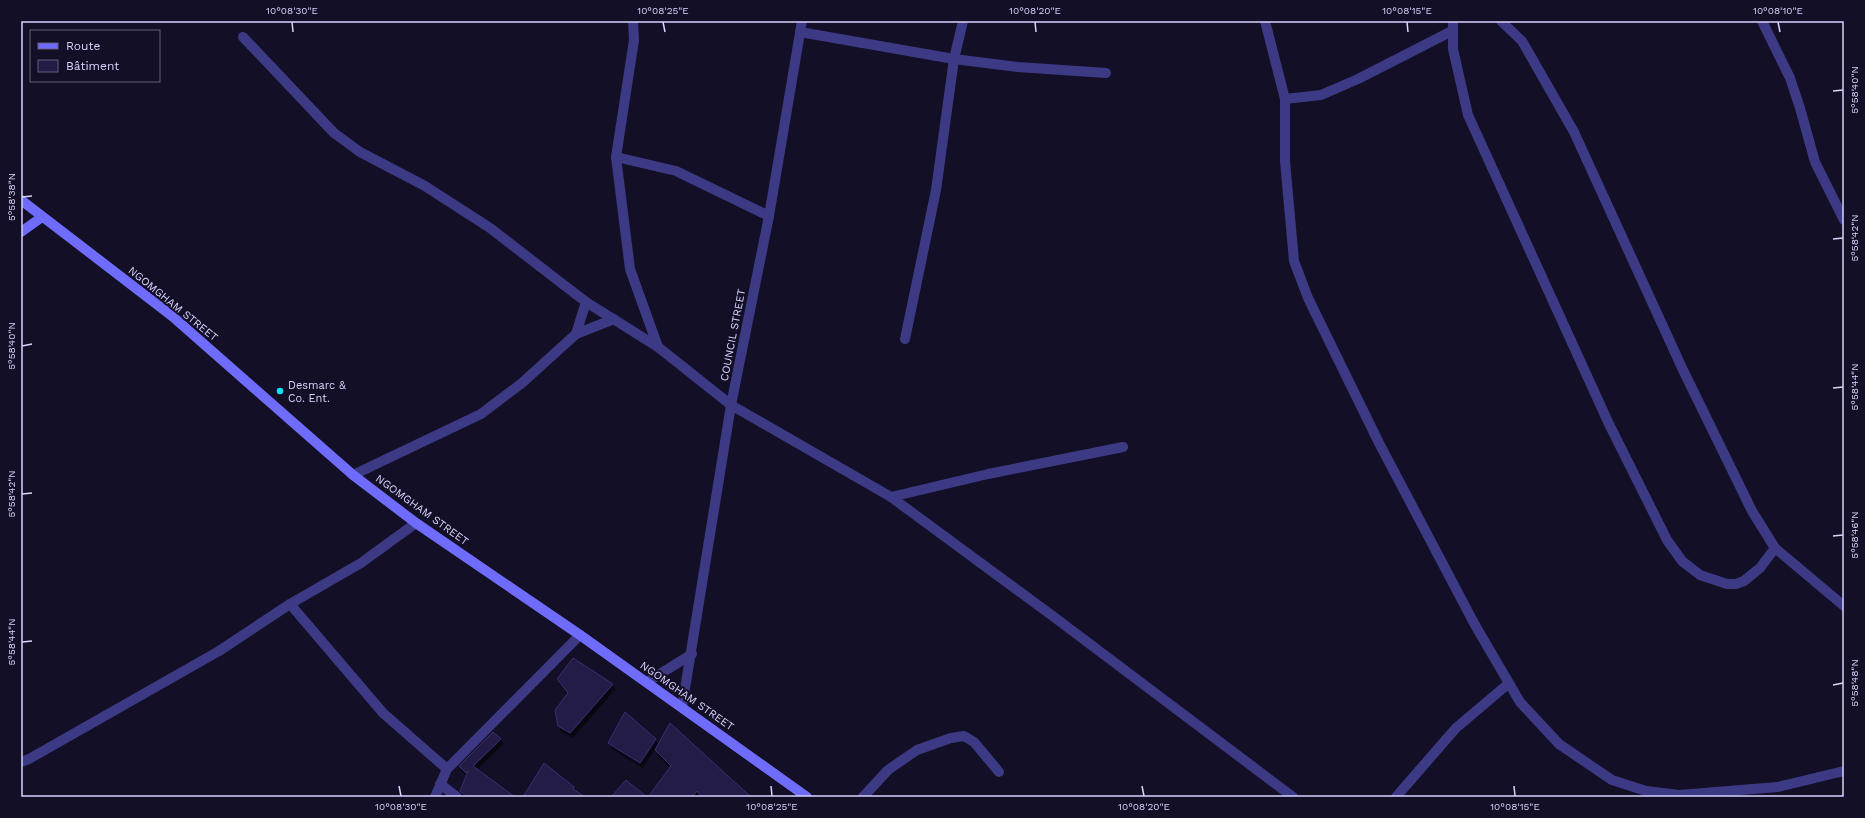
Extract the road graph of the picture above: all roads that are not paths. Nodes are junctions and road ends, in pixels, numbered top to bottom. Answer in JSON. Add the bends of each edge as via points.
{"nodes":[{"id":1,"x":633,"y":21,"type":"edge"},
{"id":2,"x":802,"y":21,"type":"edge"},
{"id":3,"x":963,"y":21,"type":"edge"},
{"id":4,"x":1265,"y":21,"type":"edge"},
{"id":5,"x":1501,"y":21,"type":"edge"},
{"id":6,"x":1762,"y":21,"type":"edge"},
{"id":7,"x":1452,"y":26,"type":"edge"},
{"id":8,"x":800,"y":32,"type":"junction"},
{"id":9,"x":243,"y":37,"type":"dead end"},
{"id":10,"x":954,"y":59,"type":"junction"},
{"id":11,"x":1106,"y":73,"type":"dead end"},
{"id":12,"x":1285,"y":99,"type":"junction"},
{"id":13,"x":616,"y":157,"type":"junction"},
{"id":14,"x":21,"y":200,"type":"edge"},
{"id":15,"x":768,"y":216,"type":"junction"},
{"id":16,"x":42,"y":217,"type":"junction"},
{"id":17,"x":1844,"y":220,"type":"edge"},
{"id":18,"x":21,"y":232,"type":"edge"},
{"id":19,"x":586,"y":302,"type":"junction"},
{"id":20,"x":614,"y":319,"type":"junction"},
{"id":21,"x":576,"y":334,"type":"junction"},
{"id":22,"x":905,"y":339,"type":"dead end"},
{"id":23,"x":658,"y":347,"type":"junction"},
{"id":24,"x":731,"y":405,"type":"junction"},
{"id":25,"x":1123,"y":447,"type":"dead end"},
{"id":26,"x":353,"y":475,"type":"junction"},
{"id":27,"x":891,"y":497,"type":"junction"},
{"id":28,"x":416,"y":523,"type":"junction"},
{"id":29,"x":1775,"y":548,"type":"junction"},
{"id":30,"x":290,"y":604,"type":"junction"},
{"id":31,"x":1844,"y":606,"type":"edge"},
{"id":32,"x":580,"y":635,"type":"junction"},
{"id":33,"x":692,"y":654,"type":"junction"},
{"id":34,"x":647,"y":682,"type":"junction"},
{"id":35,"x":1508,"y":684,"type":"junction"},
{"id":36,"x":682,"y":707,"type":"junction"},
{"id":37,"x":21,"y":762,"type":"edge"},
{"id":38,"x":447,"y":769,"type":"junction"},
{"id":39,"x":1844,"y":770,"type":"edge"},
{"id":40,"x":999,"y":772,"type":"dead end"},
{"id":41,"x":440,"y":784,"type":"junction"},
{"id":42,"x":1719,"y":795,"type":"edge"},
{"id":43,"x":434,"y":797,"type":"edge"},
{"id":44,"x":457,"y":797,"type":"edge"},
{"id":45,"x":807,"y":797,"type":"edge"},
{"id":46,"x":863,"y":797,"type":"edge"},
{"id":47,"x":1293,"y":797,"type":"edge"},
{"id":48,"x":1396,"y":797,"type":"edge"}],
"edges":[{"from":1,"to":13,"type":"street","via":[[634,40]]},
{"from":2,"to":8,"type":"street","name":"COUNCIL STREET"},
{"from":3,"to":10,"type":"street"},
{"from":4,"to":12,"type":"street"},
{"from":5,"to":29,"type":"street","via":[[1522,41],[1574,132],[1683,370],[1752,511]]},
{"from":6,"to":17,"type":"street","via":[[1790,78],[1815,162]]},
{"from":7,"to":12,"type":"street","via":[[1358,80],[1321,95]]},
{"from":7,"to":29,"type":"street","via":[[1454,49],[1468,115],[1609,424],[1667,540],[1682,561],[1700,575],[1727,584],[1744,581],[1760,568]]},
{"from":8,"to":10,"type":"street"},
{"from":8,"to":15,"type":"street","name":"COUNCIL STREET"},
{"from":9,"to":19,"type":"street","via":[[334,133],[360,152],[425,186],[490,228]]},
{"from":10,"to":11,"type":"street","via":[[1018,67]]},
{"from":10,"to":22,"type":"street","via":[[936,190]]},
{"from":12,"to":35,"type":"street","via":[[1285,161],[1294,261],[1308,298],[1379,443]]},
{"from":13,"to":15,"type":"street","via":[[676,171]]},
{"from":13,"to":23,"type":"street","via":[[630,269]]},
{"from":14,"to":16,"type":"main road","name":"NGOMGHAM STREET"},
{"from":15,"to":24,"type":"street","name":"COUNCIL STREET"},
{"from":16,"to":18,"type":"main road"},
{"from":16,"to":26,"type":"main road","name":"NGOMGHAM STREET","via":[[172,316]]},
{"from":19,"to":20,"type":"street"},
{"from":19,"to":21,"type":"street"},
{"from":20,"to":21,"type":"street"},
{"from":20,"to":23,"type":"street"},
{"from":21,"to":26,"type":"street","via":[[522,383],[481,414]]},
{"from":23,"to":24,"type":"street"},
{"from":24,"to":27,"type":"street"},
{"from":24,"to":33,"type":"street","name":"COUNCIL STREET"},
{"from":25,"to":27,"type":"street","via":[[988,474]]},
{"from":26,"to":28,"type":"main road","name":"NGOMGHAM STREET"},
{"from":27,"to":47,"type":"street"},
{"from":28,"to":30,"type":"street","via":[[361,563]]},
{"from":28,"to":32,"type":"main road","name":"NGOMGHAM STREET"},
{"from":29,"to":31,"type":"street"},
{"from":30,"to":37,"type":"street","via":[[219,651]]},
{"from":30,"to":38,"type":"street","via":[[382,713]]},
{"from":32,"to":34,"type":"main road","name":"NGOMGHAM STREET"},
{"from":32,"to":38,"type":"street"},
{"from":33,"to":34,"type":"street"},
{"from":33,"to":36,"type":"street","name":"COUNCIL STREET"},
{"from":34,"to":36,"type":"main road","name":"NGOMGHAM STREET"},
{"from":35,"to":42,"type":"street","via":[[1520,702],[1559,744],[1612,780],[1646,791],[1679,796]]},
{"from":35,"to":48,"type":"street","via":[[1456,728]]},
{"from":36,"to":45,"type":"main road","name":"NGOMGHAM STREET"},
{"from":38,"to":41,"type":"street"},
{"from":39,"to":42,"type":"street","via":[[1778,787]]},
{"from":40,"to":46,"type":"street","via":[[974,742],[964,736],[951,738],[917,750],[888,770]]},
{"from":41,"to":43,"type":"street"},
{"from":41,"to":44,"type":"street"}]}
